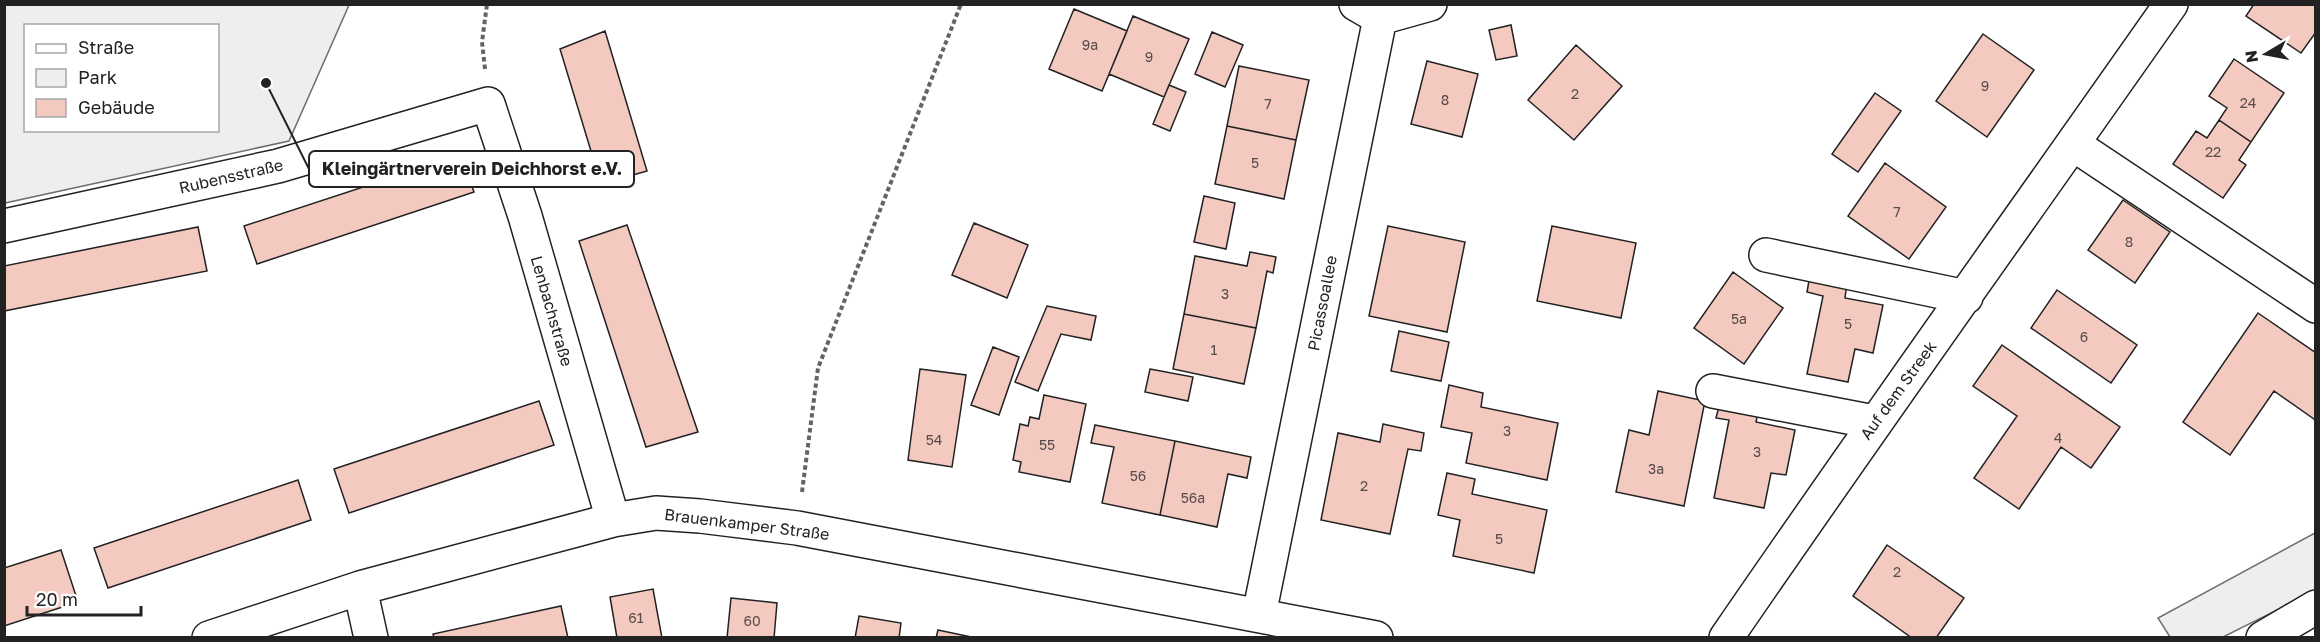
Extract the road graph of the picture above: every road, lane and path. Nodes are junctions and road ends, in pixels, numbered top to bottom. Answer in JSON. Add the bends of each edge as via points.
{"nodes":[{"id":1,"x":487,"y":4,"type":"edge"},
{"id":2,"x":961,"y":4,"type":"edge"},
{"id":3,"x":1430,"y":4,"type":"edge"},
{"id":4,"x":2171,"y":4,"type":"edge"},
{"id":5,"x":1368,"y":11,"type":"edge"},
{"id":6,"x":488,"y":104,"type":"junction"},
{"id":7,"x":2073,"y":144,"type":"junction"},
{"id":8,"x":4,"y":225,"type":"edge"},
{"id":9,"x":1766,"y":255,"type":"dead end"},
{"id":10,"x":1966,"y":297,"type":"junction"},
{"id":11,"x":2316,"y":306,"type":"edge"},
{"id":12,"x":1713,"y":391,"type":"dead end"},
{"id":13,"x":1874,"y":422,"type":"junction"},
{"id":14,"x":613,"y":520,"type":"junction"},
{"id":15,"x":797,"y":528,"type":"junction"},
{"id":16,"x":360,"y":588,"type":"junction"},
{"id":17,"x":2316,"y":607,"type":"edge"},
{"id":18,"x":1250,"y":622,"type":"edge"},
{"id":19,"x":209,"y":638,"type":"edge"},
{"id":20,"x":371,"y":638,"type":"edge"},
{"id":21,"x":1376,"y":638,"type":"edge"},
{"id":22,"x":1726,"y":638,"type":"edge"},
{"id":23,"x":2263,"y":638,"type":"edge"}],
"edges":[{"from":1,"to":6,"type":"path","via":[[482,42]]},
{"from":2,"to":15,"type":"path","via":[[818,368]]},
{"from":3,"to":5,"type":"street"},
{"from":4,"to":7,"type":"street","name":"Auf dem Streek"},
{"from":5,"to":18,"type":"street","name":"Picassoallee"},
{"from":6,"to":8,"type":"street","name":"Rubensstraße","via":[[278,166]]},
{"from":6,"to":14,"type":"street","name":"Lenbachstraße","via":[[525,216]]},
{"from":7,"to":10,"type":"street","name":"Auf dem Streek"},
{"from":7,"to":11,"type":"street"},
{"from":9,"to":10,"type":"street"},
{"from":10,"to":13,"type":"street","name":"Auf dem Streek"},
{"from":12,"to":13,"type":"street"},
{"from":13,"to":22,"type":"street","name":"Auf dem Streek"},
{"from":14,"to":15,"type":"street","name":"Brauenkamper Straße","via":[[656,513]]},
{"from":14,"to":16,"type":"street","name":"Brauenkamper Straße"},
{"from":15,"to":18,"type":"street","name":"Brauenkamper Straße"},
{"from":16,"to":19,"type":"street","name":"Brauenkamper Straße"},
{"from":16,"to":20,"type":"street"},
{"from":17,"to":23,"type":"street"},
{"from":18,"to":21,"type":"street","name":"Brauenkamper Straße"}]}
